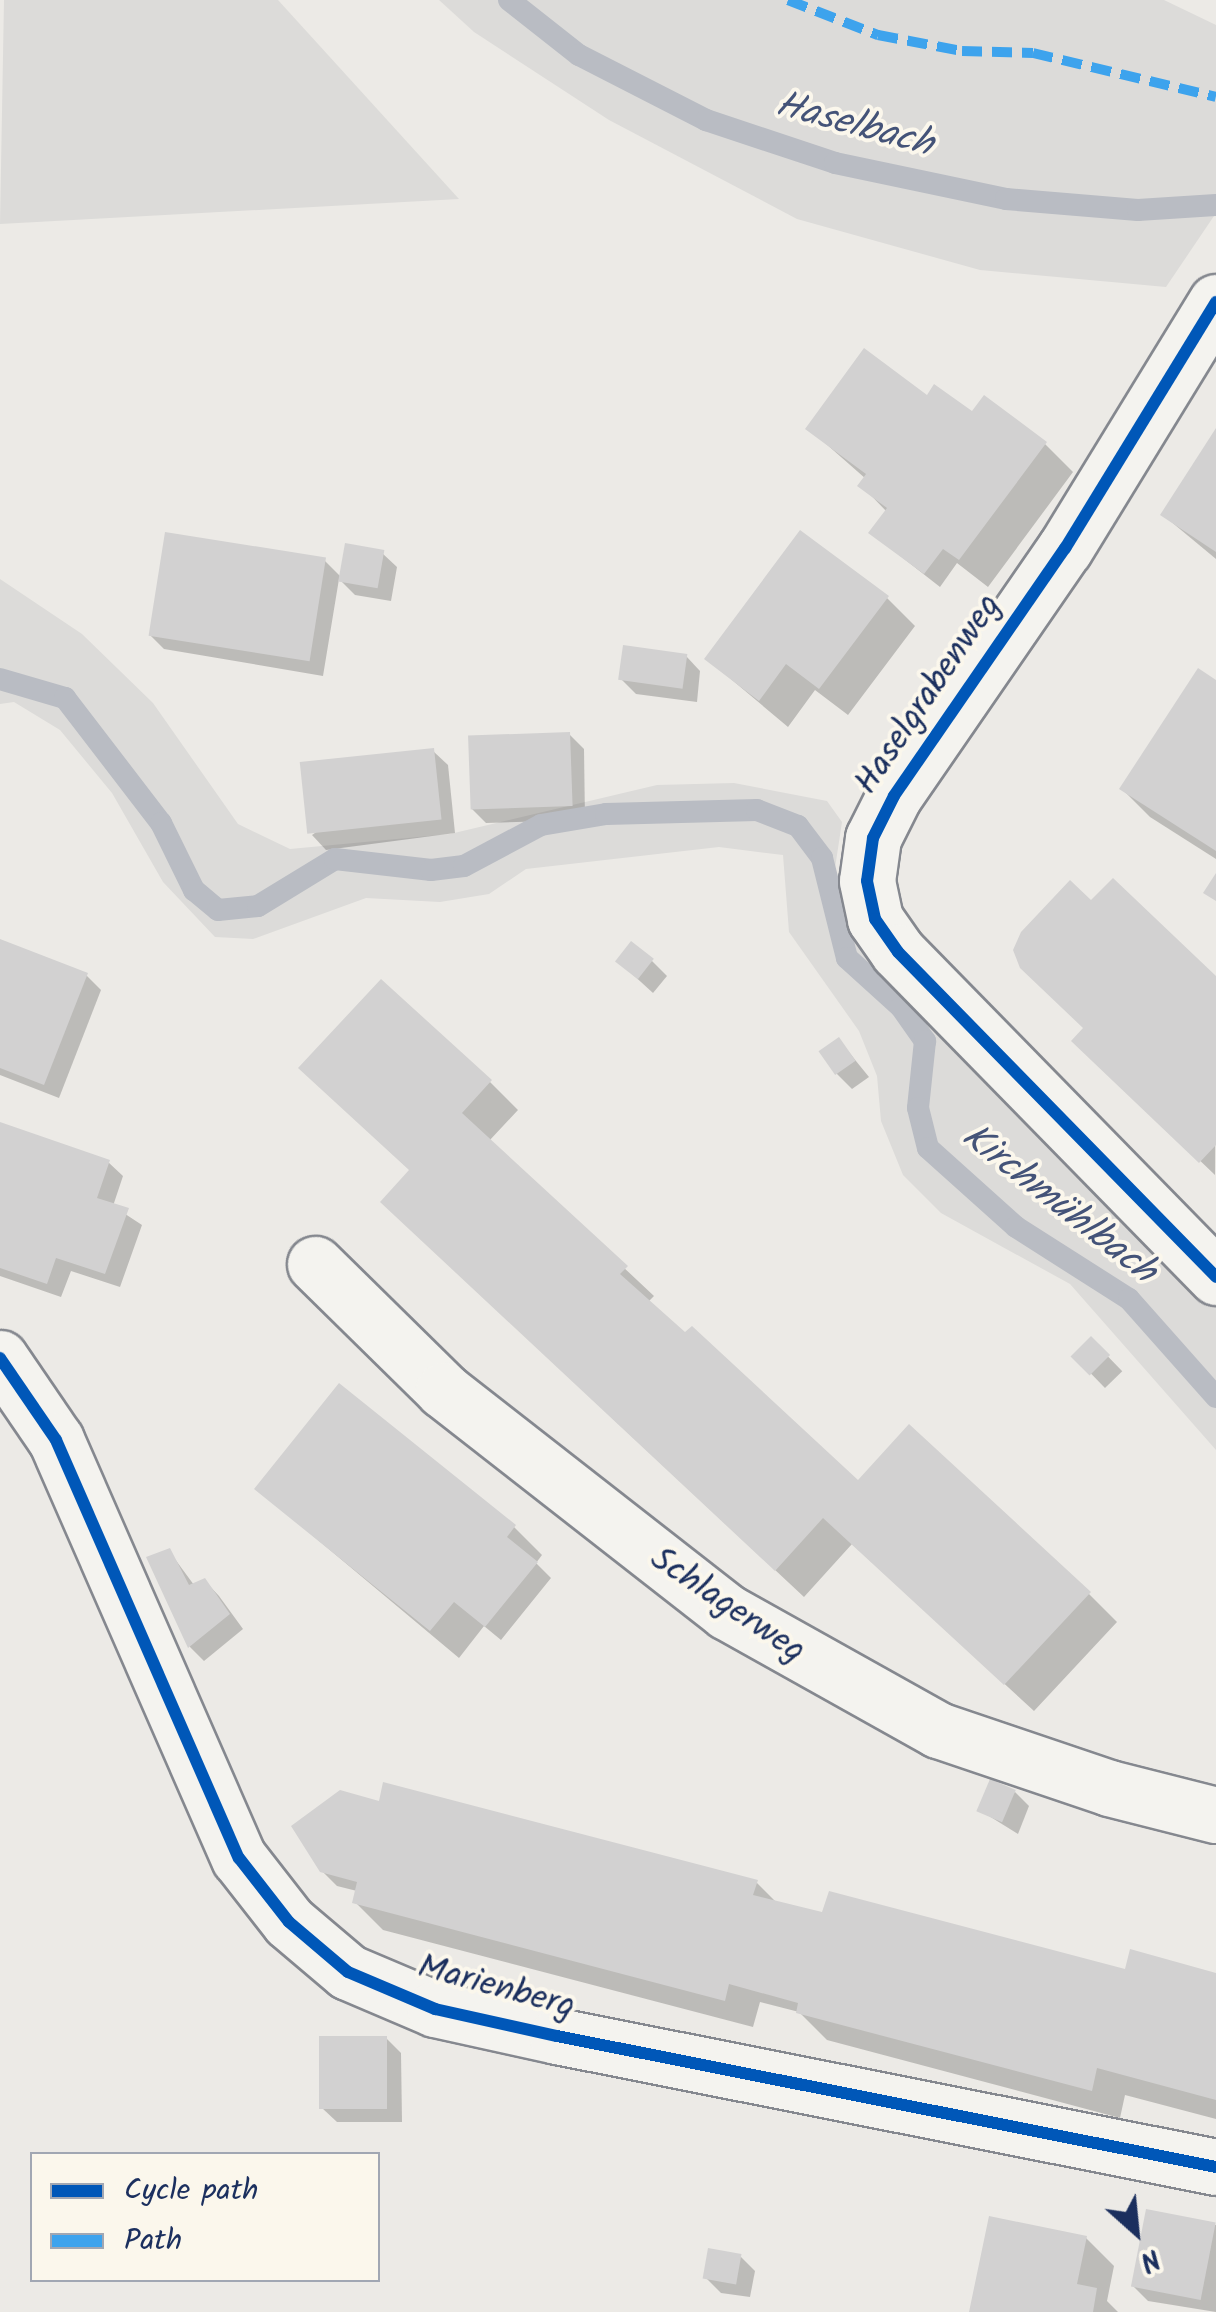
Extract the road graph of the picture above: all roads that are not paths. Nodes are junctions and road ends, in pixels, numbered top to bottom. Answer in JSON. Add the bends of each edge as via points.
{"nodes":[{"id":1,"x":1216,"y":302,"type":"edge"},
{"id":2,"x":315,"y":1264,"type":"dead end"},
{"id":3,"x":1216,"y":1277,"type":"edge"},
{"id":4,"x":0,"y":1358,"type":"edge"},
{"id":5,"x":1216,"y":1814,"type":"edge"},
{"id":6,"x":1216,"y":2167,"type":"edge"}],
"edges":[{"from":1,"to":3,"type":"street","name":"Haselgrabenweg","via":[[1065,548],[894,796],[873,838],[867,881],[875,919],[898,952]]},
{"from":2,"to":5,"type":"street","name":"Schlagerweg","via":[[443,1390],[727,1612],[938,1730],[1109,1788]]},
{"from":4,"to":6,"type":"street","name":"Marienberg","via":[[56,1440],[239,1858],[290,1922],[348,1972],[435,2009]]}]}
